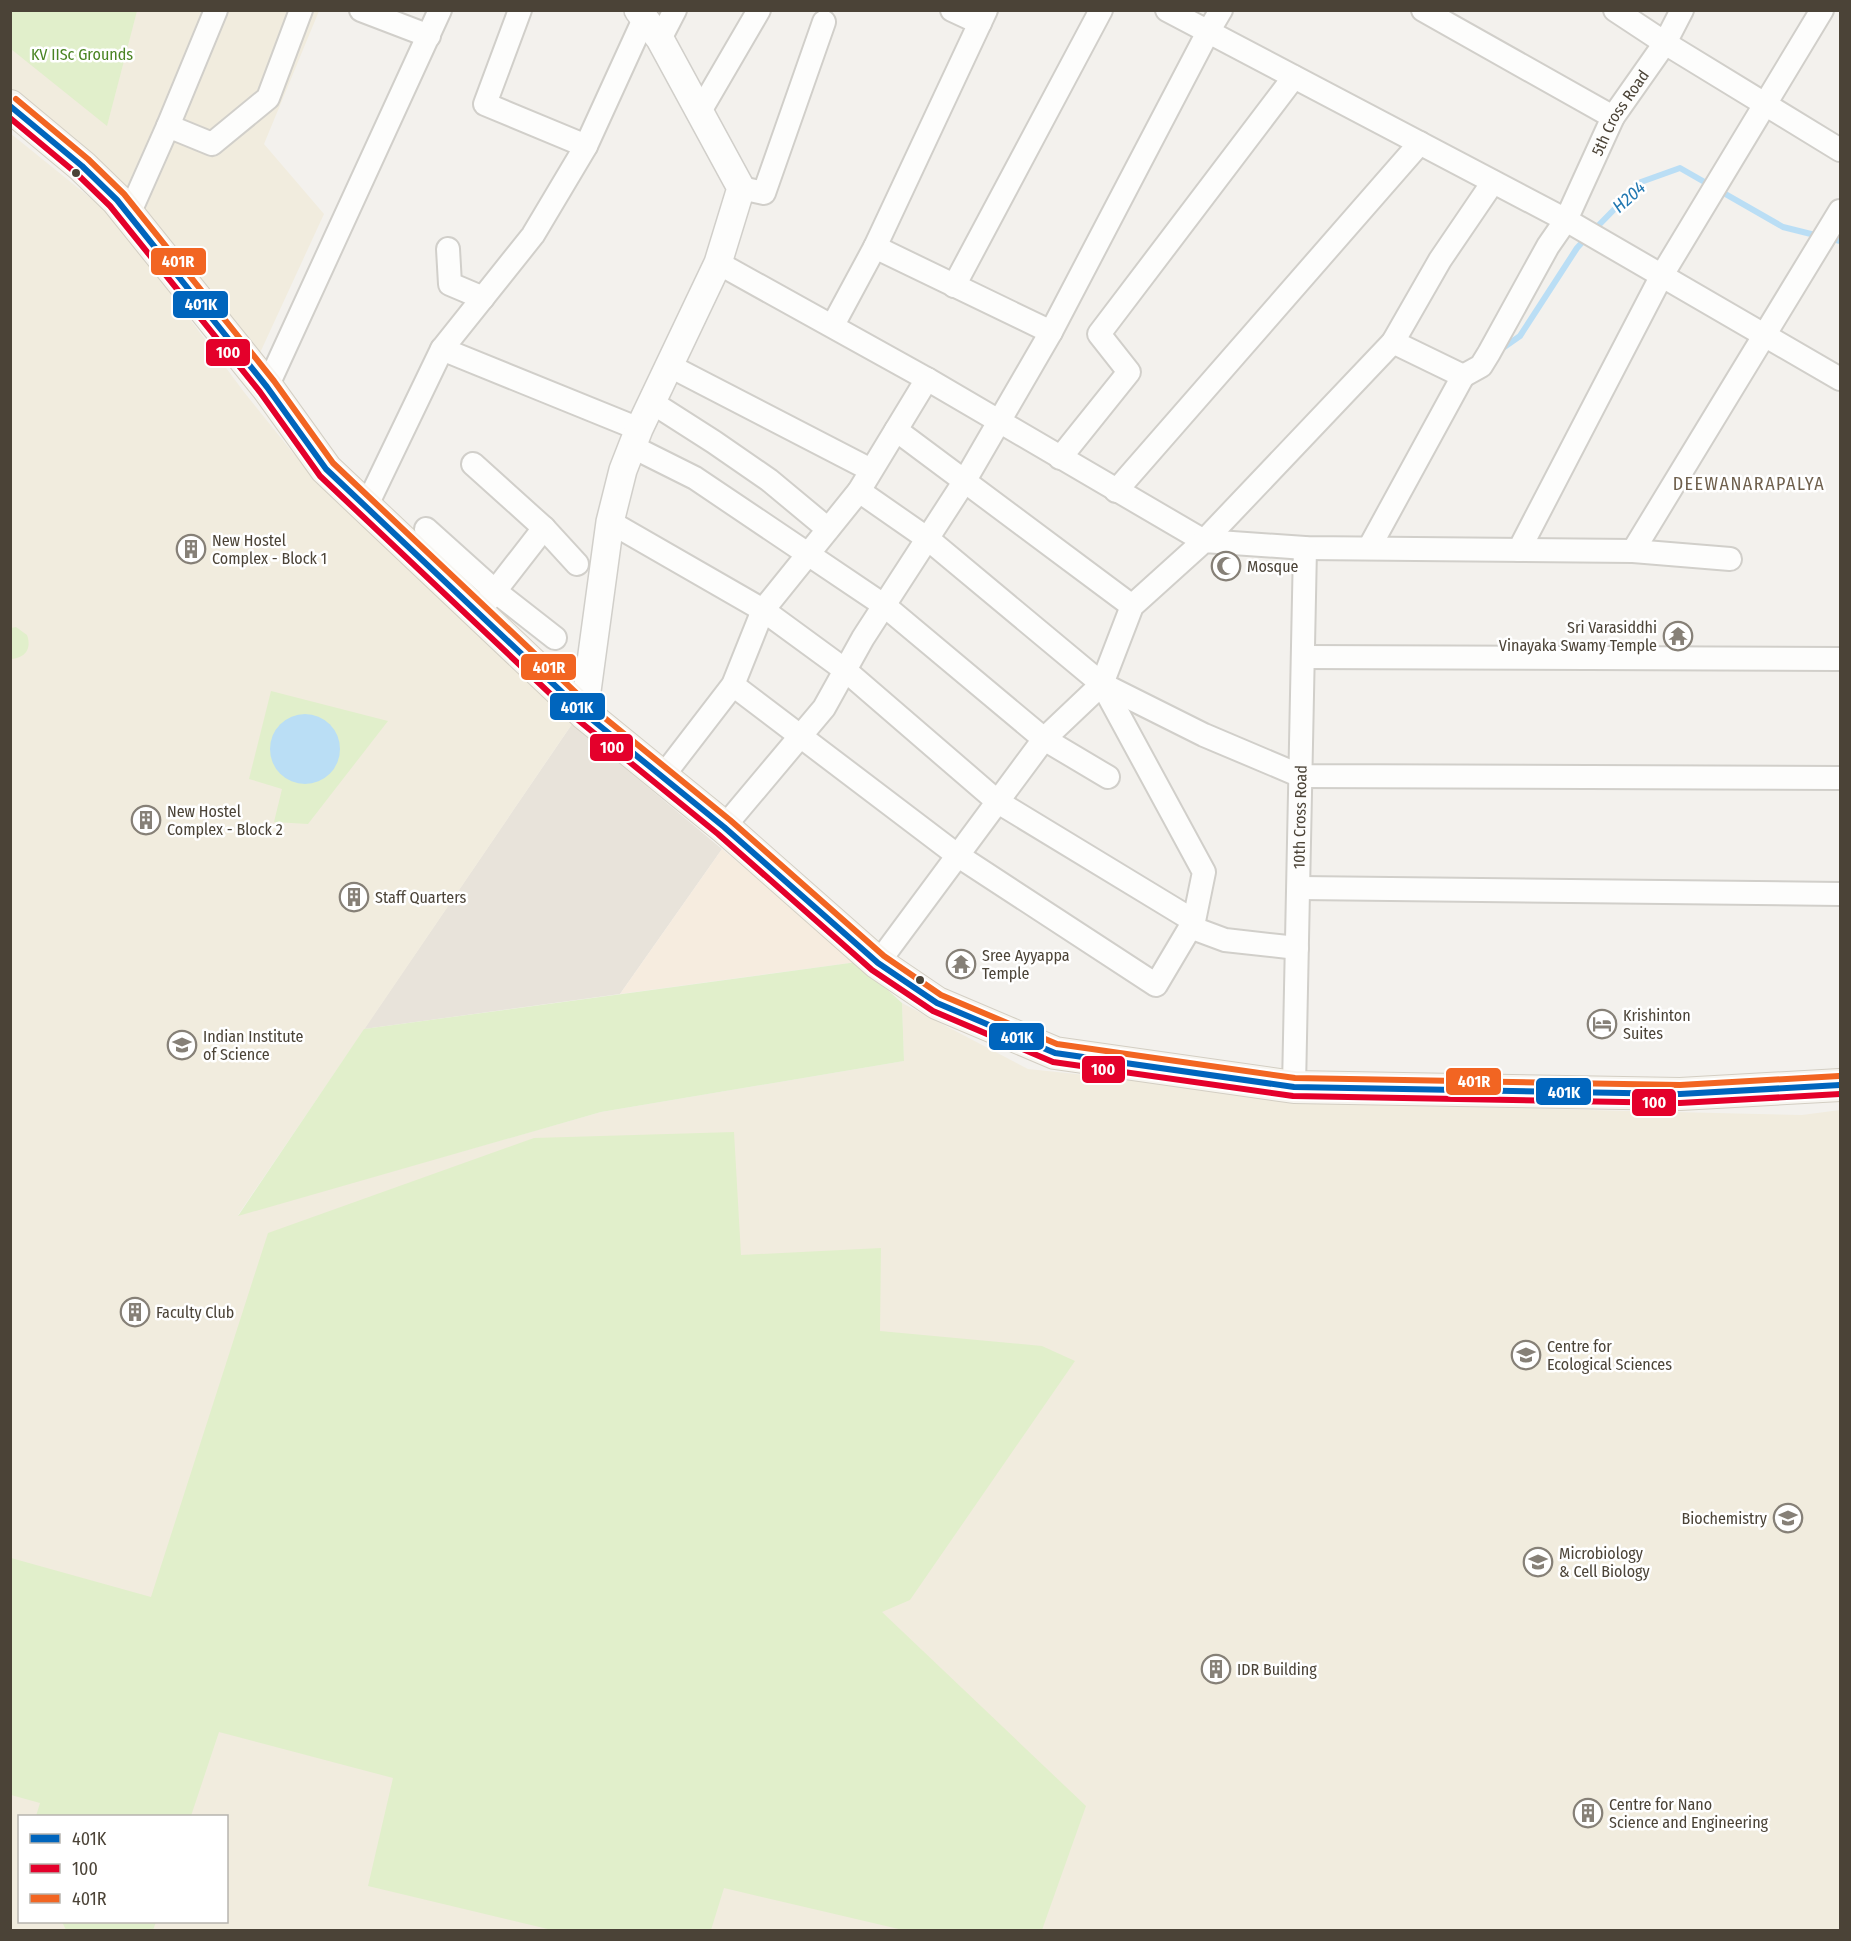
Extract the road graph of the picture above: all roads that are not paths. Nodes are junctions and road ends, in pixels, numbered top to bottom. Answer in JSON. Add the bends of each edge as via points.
{"nodes":[{"id":1,"x":216,"y":10,"type":"edge"},
{"id":2,"x":301,"y":10,"type":"edge"},
{"id":3,"x":361,"y":10,"type":"edge"},
{"id":4,"x":440,"y":10,"type":"edge"},
{"id":5,"x":520,"y":10,"type":"edge"},
{"id":6,"x":675,"y":10,"type":"edge"},
{"id":7,"x":759,"y":10,"type":"edge"},
{"id":8,"x":952,"y":10,"type":"edge"},
{"id":9,"x":1101,"y":10,"type":"edge"},
{"id":10,"x":1167,"y":10,"type":"edge"},
{"id":11,"x":1221,"y":10,"type":"edge"},
{"id":12,"x":1423,"y":10,"type":"edge"},
{"id":13,"x":1615,"y":10,"type":"edge"},
{"id":14,"x":1682,"y":10,"type":"edge"},
{"id":15,"x":1822,"y":10,"type":"edge"},
{"id":16,"x":983,"y":17,"type":"edge"},
{"id":17,"x":824,"y":22,"type":"dead end"},
{"id":18,"x":647,"y":23,"type":"edge"},
{"id":19,"x":1208,"y":32,"type":"junction"},
{"id":20,"x":429,"y":36,"type":"junction"},
{"id":21,"x":1665,"y":43,"type":"junction"},
{"id":22,"x":1294,"y":77,"type":"junction"},
{"id":23,"x":1766,"y":104,"type":"junction"},
{"id":24,"x":10,"y":106,"type":"edge"},
{"id":25,"x":699,"y":113,"type":"junction"},
{"id":26,"x":1613,"y":117,"type":"junction"},
{"id":27,"x":168,"y":126,"type":"junction"},
{"id":28,"x":1420,"y":143,"type":"junction"},
{"id":29,"x":586,"y":146,"type":"junction"},
{"id":30,"x":1840,"y":150,"type":"edge"},
{"id":31,"x":1493,"y":182,"type":"junction"},
{"id":32,"x":741,"y":188,"type":"junction"},
{"id":33,"x":129,"y":214,"type":"junction"},
{"id":34,"x":1582,"y":229,"type":"junction"},
{"id":35,"x":1830,"y":229,"type":"edge"},
{"id":36,"x":875,"y":247,"type":"junction"},
{"id":37,"x":448,"y":249,"type":"dead end"},
{"id":38,"x":718,"y":263,"type":"junction"},
{"id":39,"x":1662,"y":275,"type":"junction"},
{"id":40,"x":954,"y":286,"type":"junction"},
{"id":41,"x":483,"y":298,"type":"junction"},
{"id":42,"x":832,"y":326,"type":"junction"},
{"id":43,"x":1051,"y":332,"type":"junction"},
{"id":44,"x":1765,"y":335,"type":"junction"},
{"id":45,"x":1393,"y":342,"type":"junction"},
{"id":46,"x":442,"y":349,"type":"junction"},
{"id":47,"x":670,"y":366,"type":"junction"},
{"id":48,"x":1463,"y":376,"type":"junction"},
{"id":49,"x":927,"y":379,"type":"junction"},
{"id":50,"x":1840,"y":379,"type":"edge"},
{"id":51,"x":267,"y":387,"type":"junction"},
{"id":52,"x":652,"y":403,"type":"junction"},
{"id":53,"x":1001,"y":422,"type":"junction"},
{"id":54,"x":896,"y":430,"type":"junction"},
{"id":55,"x":635,"y":437,"type":"junction"},
{"id":56,"x":1060,"y":458,"type":"junction"},
{"id":57,"x":473,"y":464,"type":"dead end"},
{"id":58,"x":871,"y":470,"type":"junction"},
{"id":59,"x":964,"y":482,"type":"junction"},
{"id":60,"x":859,"y":491,"type":"junction"},
{"id":61,"x":1116,"y":491,"type":"junction"},
{"id":62,"x":366,"y":507,"type":"junction"},
{"id":63,"x":610,"y":522,"type":"junction"},
{"id":64,"x":544,"y":528,"type":"junction"},
{"id":65,"x":426,"y":529,"type":"dead end"},
{"id":66,"x":828,"y":529,"type":"junction"},
{"id":67,"x":928,"y":539,"type":"junction"},
{"id":68,"x":1204,"y":541,"type":"junction"},
{"id":69,"x":1305,"y":548,"type":"junction"},
{"id":70,"x":1369,"y":548,"type":"junction"},
{"id":71,"x":1519,"y":550,"type":"junction"},
{"id":72,"x":1633,"y":551,"type":"junction"},
{"id":73,"x":808,"y":555,"type":"junction"},
{"id":74,"x":1730,"y":559,"type":"dead end"},
{"id":75,"x":578,"y":564,"type":"dead end"},
{"id":76,"x":487,"y":602,"type":"junction"},
{"id":77,"x":885,"y":606,"type":"junction"},
{"id":78,"x":1132,"y":606,"type":"junction"},
{"id":79,"x":763,"y":610,"type":"junction"},
{"id":80,"x":555,"y":638,"type":"dead end"},
{"id":81,"x":1303,"y":657,"type":"junction"},
{"id":82,"x":1840,"y":659,"type":"edge"},
{"id":83,"x":845,"y":670,"type":"junction"},
{"id":84,"x":1102,"y":684,"type":"junction"},
{"id":85,"x":734,"y":685,"type":"junction"},
{"id":86,"x":584,"y":713,"type":"junction"},
{"id":87,"x":802,"y":735,"type":"junction"},
{"id":88,"x":1044,"y":739,"type":"junction"},
{"id":89,"x":663,"y":776,"type":"junction"},
{"id":90,"x":1301,"y":776,"type":"junction"},
{"id":91,"x":1108,"y":777,"type":"dead end"},
{"id":92,"x":1840,"y":778,"type":"edge"},
{"id":93,"x":998,"y":802,"type":"junction"},
{"id":94,"x":724,"y":827,"type":"junction"},
{"id":95,"x":957,"y":855,"type":"junction"},
{"id":96,"x":1300,"y":888,"type":"junction"},
{"id":97,"x":1840,"y":894,"type":"edge"},
{"id":98,"x":1192,"y":924,"type":"junction"},
{"id":99,"x":1297,"y":948,"type":"junction"},
{"id":100,"x":879,"y":963,"type":"junction"},
{"id":101,"x":1840,"y":1085,"type":"edge"},
{"id":102,"x":1294,"y":1087,"type":"junction"}],
"edges":[{"from":1,"to":27,"type":"street"},
{"from":2,"to":27,"type":"street","via":[[268,98],[212,144]]},
{"from":3,"to":20,"type":"street"},
{"from":4,"to":20,"type":"street"},
{"from":5,"to":29,"type":"street","via":[[485,104]]},
{"from":6,"to":18,"type":"street"},
{"from":7,"to":25,"type":"street"},
{"from":8,"to":16,"type":"street"},
{"from":9,"to":40,"type":"street"},
{"from":10,"to":19,"type":"street"},
{"from":11,"to":19,"type":"street"},
{"from":12,"to":26,"type":"street"},
{"from":13,"to":21,"type":"street"},
{"from":14,"to":21,"type":"street","name":"5th Cross Road"},
{"from":15,"to":23,"type":"street"},
{"from":16,"to":36,"type":"street"},
{"from":17,"to":32,"type":"street","via":[[764,193]]},
{"from":18,"to":25,"type":"street"},
{"from":18,"to":29,"type":"street"},
{"from":19,"to":22,"type":"street"},
{"from":19,"to":43,"type":"street"},
{"from":20,"to":51,"type":"street"},
{"from":21,"to":23,"type":"street"},
{"from":21,"to":26,"type":"street","name":"5th Cross Road"},
{"from":22,"to":28,"type":"street"},
{"from":22,"to":56,"type":"street","via":[[1099,334],[1129,372]]},
{"from":23,"to":30,"type":"street"},
{"from":23,"to":39,"type":"street"},
{"from":24,"to":33,"type":"main road","via":[[82,166]]},
{"from":25,"to":32,"type":"street"},
{"from":26,"to":34,"type":"street","name":"5th Cross Road"},
{"from":27,"to":33,"type":"street"},
{"from":28,"to":31,"type":"street"},
{"from":28,"to":61,"type":"street"},
{"from":29,"to":41,"type":"street","via":[[533,235]]},
{"from":31,"to":34,"type":"street"},
{"from":31,"to":45,"type":"street","via":[[1440,260]]},
{"from":32,"to":38,"type":"street"},
{"from":33,"to":51,"type":"main road"},
{"from":34,"to":39,"type":"street"},
{"from":34,"to":48,"type":"street","name":"5th Cross Road","via":[[1548,246],[1481,366]]},
{"from":35,"to":44,"type":"street"},
{"from":36,"to":40,"type":"street"},
{"from":36,"to":42,"type":"street"},
{"from":37,"to":41,"type":"street","via":[[450,284]]},
{"from":38,"to":42,"type":"street"},
{"from":38,"to":47,"type":"street"},
{"from":39,"to":44,"type":"street"},
{"from":39,"to":71,"type":"street"},
{"from":40,"to":43,"type":"street"},
{"from":41,"to":46,"type":"street"},
{"from":42,"to":49,"type":"street"},
{"from":43,"to":53,"type":"street"},
{"from":44,"to":50,"type":"street"},
{"from":44,"to":72,"type":"street"},
{"from":45,"to":48,"type":"street"},
{"from":45,"to":68,"type":"street"},
{"from":46,"to":55,"type":"street"},
{"from":46,"to":62,"type":"street"},
{"from":47,"to":52,"type":"street"},
{"from":47,"to":58,"type":"street"},
{"from":48,"to":70,"type":"street"},
{"from":49,"to":53,"type":"street"},
{"from":49,"to":54,"type":"street"},
{"from":51,"to":62,"type":"main road","via":[[326,469]]},
{"from":52,"to":55,"type":"street"},
{"from":52,"to":66,"type":"street","via":[[769,480]]},
{"from":53,"to":56,"type":"street"},
{"from":53,"to":59,"type":"street"},
{"from":54,"to":58,"type":"street"},
{"from":54,"to":59,"type":"street"},
{"from":55,"to":63,"type":"street"},
{"from":55,"to":73,"type":"street"},
{"from":56,"to":61,"type":"street"},
{"from":57,"to":64,"type":"street"},
{"from":58,"to":60,"type":"street"},
{"from":59,"to":67,"type":"street"},
{"from":59,"to":78,"type":"street"},
{"from":60,"to":66,"type":"street"},
{"from":60,"to":67,"type":"street"},
{"from":61,"to":68,"type":"street"},
{"from":62,"to":76,"type":"main road"},
{"from":63,"to":79,"type":"street"},
{"from":63,"to":86,"type":"street"},
{"from":64,"to":75,"type":"street"},
{"from":64,"to":76,"type":"street"},
{"from":65,"to":76,"type":"street"},
{"from":66,"to":73,"type":"street"},
{"from":67,"to":77,"type":"street"},
{"from":67,"to":84,"type":"street"},
{"from":68,"to":69,"type":"street"},
{"from":68,"to":78,"type":"street"},
{"from":69,"to":70,"type":"street"},
{"from":69,"to":81,"type":"street","name":"10th Cross Road"},
{"from":70,"to":71,"type":"street"},
{"from":71,"to":72,"type":"street"},
{"from":72,"to":74,"type":"street"},
{"from":73,"to":77,"type":"street"},
{"from":73,"to":79,"type":"street"},
{"from":76,"to":80,"type":"street"},
{"from":76,"to":86,"type":"main road"},
{"from":77,"to":83,"type":"street"},
{"from":77,"to":88,"type":"street"},
{"from":78,"to":84,"type":"street"},
{"from":79,"to":83,"type":"street"},
{"from":79,"to":85,"type":"street"},
{"from":81,"to":82,"type":"street"},
{"from":81,"to":90,"type":"street","name":"10th Cross Road"},
{"from":83,"to":87,"type":"street","via":[[824,708]]},
{"from":83,"to":93,"type":"street"},
{"from":84,"to":88,"type":"street"},
{"from":84,"to":90,"type":"street","via":[[1204,735]]},
{"from":84,"to":98,"type":"street","via":[[1204,872]]},
{"from":85,"to":87,"type":"street"},
{"from":85,"to":89,"type":"street"},
{"from":86,"to":89,"type":"main road"},
{"from":87,"to":94,"type":"street"},
{"from":87,"to":95,"type":"street"},
{"from":88,"to":91,"type":"street"},
{"from":88,"to":93,"type":"street"},
{"from":89,"to":94,"type":"main road"},
{"from":90,"to":92,"type":"street"},
{"from":90,"to":96,"type":"street","name":"10th Cross Road"},
{"from":93,"to":95,"type":"street"},
{"from":93,"to":98,"type":"street"},
{"from":94,"to":100,"type":"main road"},
{"from":95,"to":98,"type":"street","via":[[1156,985]]},
{"from":95,"to":100,"type":"street"},
{"from":96,"to":97,"type":"street"},
{"from":96,"to":99,"type":"street","name":"10th Cross Road"},
{"from":98,"to":99,"type":"street","via":[[1226,940]]},
{"from":99,"to":102,"type":"street","name":"10th Cross Road"},
{"from":100,"to":102,"type":"main road","via":[[937,1003],[1055,1053]]},
{"from":101,"to":102,"type":"main road","via":[[1680,1094]]}]}
